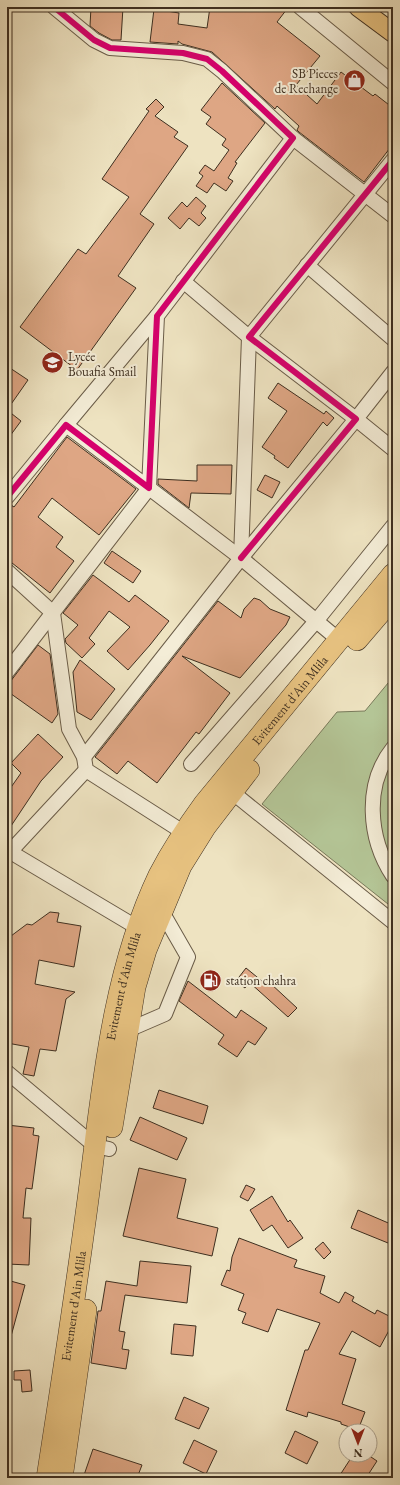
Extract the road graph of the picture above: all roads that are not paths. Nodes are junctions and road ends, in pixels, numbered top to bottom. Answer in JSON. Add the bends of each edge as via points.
{"nodes":[{"id":1,"x":300,"y":7,"type":"edge"},
{"id":2,"x":358,"y":7,"type":"edge"},
{"id":3,"x":58,"y":8,"type":"edge"},
{"id":4,"x":393,"y":33,"type":"edge"},
{"id":5,"x":393,"y":83,"type":"edge"},
{"id":6,"x":293,"y":138,"type":"junction"},
{"id":7,"x":393,"y":160,"type":"edge"},
{"id":8,"x":365,"y":193,"type":"junction"},
{"id":9,"x":393,"y":216,"type":"edge"},
{"id":10,"x":307,"y":265,"type":"junction"},
{"id":11,"x":183,"y":281,"type":"junction"},
{"id":12,"x":158,"y":316,"type":"junction"},
{"id":13,"x":248,"y":337,"type":"junction"},
{"id":14,"x":393,"y":339,"type":"edge"},
{"id":15,"x":393,"y":372,"type":"edge"},
{"id":16,"x":356,"y":419,"type":"junction"},
{"id":17,"x":66,"y":425,"type":"junction"},
{"id":18,"x":393,"y":448,"type":"edge"},
{"id":19,"x":149,"y":488,"type":"junction"},
{"id":20,"x":7,"y":497,"type":"edge"},
{"id":21,"x":393,"y":526,"type":"edge"},
{"id":22,"x":241,"y":558,"type":"junction"},
{"id":23,"x":7,"y":571,"type":"edge"},
{"id":24,"x":393,"y":574,"type":"edge"},
{"id":25,"x":393,"y":598,"type":"edge"},
{"id":26,"x":53,"y":613,"type":"junction"},
{"id":27,"x":317,"y":620,"type":"junction"},
{"id":28,"x":339,"y":640,"type":"junction"},
{"id":29,"x":7,"y":672,"type":"edge"},
{"id":30,"x":393,"y":748,"type":"edge"},
{"id":31,"x":85,"y":764,"type":"junction"},
{"id":32,"x":191,"y":764,"type":"dead end"},
{"id":33,"x":232,"y":792,"type":"junction"},
{"id":34,"x":184,"y":832,"type":"junction"},
{"id":35,"x":8,"y":852,"type":"edge"},
{"id":36,"x":393,"y":876,"type":"edge"},
{"id":37,"x":161,"y":910,"type":"junction"},
{"id":38,"x":393,"y":922,"type":"edge"},
{"id":39,"x":138,"y":928,"type":"junction"},
{"id":40,"x":128,"y":1030,"type":"junction"},
{"id":41,"x":7,"y":1072,"type":"edge"},
{"id":42,"x":102,"y":1148,"type":"junction"},
{"id":43,"x":47,"y":1478,"type":"edge"},
{"id":44,"x":62,"y":1478,"type":"edge"}],
"edges":[{"from":1,"to":5,"type":"street"},
{"from":2,"to":4,"type":"main road"},
{"from":3,"to":6,"type":"street","via":[[94,40],[110,48],[183,52],[207,59]]},
{"from":6,"to":8,"type":"street"},
{"from":6,"to":11,"type":"street"},
{"from":7,"to":8,"type":"street"},
{"from":8,"to":9,"type":"street"},
{"from":8,"to":10,"type":"street"},
{"from":10,"to":13,"type":"street"},
{"from":10,"to":14,"type":"street"},
{"from":11,"to":12,"type":"street"},
{"from":11,"to":13,"type":"street"},
{"from":12,"to":17,"type":"street"},
{"from":12,"to":19,"type":"street"},
{"from":13,"to":16,"type":"street"},
{"from":13,"to":22,"type":"street"},
{"from":15,"to":16,"type":"street"},
{"from":16,"to":18,"type":"street"},
{"from":16,"to":22,"type":"street"},
{"from":17,"to":19,"type":"street"},
{"from":17,"to":20,"type":"street"},
{"from":19,"to":22,"type":"street"},
{"from":19,"to":26,"type":"street"},
{"from":21,"to":27,"type":"street"},
{"from":22,"to":27,"type":"street"},
{"from":22,"to":31,"type":"street"},
{"from":23,"to":26,"type":"street"},
{"from":24,"to":28,"type":"highway","name":"Evitement d'Ain Mlila"},
{"from":25,"to":33,"type":"highway","name":"Evitement d'Ain Mlila","via":[[260,755]]},
{"from":26,"to":29,"type":"street"},
{"from":26,"to":31,"type":"street","via":[[69,729]]},
{"from":27,"to":28,"type":"street"},
{"from":27,"to":32,"type":"street"},
{"from":28,"to":34,"type":"highway","name":"Evitement d'Ain Mlila","via":[[204,804]]},
{"from":30,"to":36,"type":"street","via":[[379,772],[373,792],[375,832],[381,852]]},
{"from":31,"to":34,"type":"street"},
{"from":31,"to":35,"type":"street"},
{"from":33,"to":37,"type":"highway","name":"Evitement d'Ain Mlila","via":[[206,826],[181,866]]},
{"from":33,"to":38,"type":"street"},
{"from":34,"to":39,"type":"highway","name":"Evitement d'Ain Mlila","via":[[160,874]]},
{"from":35,"to":39,"type":"street"},
{"from":37,"to":40,"type":"highway","name":"Evitement d'Ain Mlila","via":[[135,987]]},
{"from":37,"to":40,"type":"street","via":[[188,957],[165,1014]]},
{"from":39,"to":42,"type":"highway","name":"Evitement d'Ain Mlila","via":[[118,1000],[110,1043]]},
{"from":40,"to":42,"type":"highway","name":"Evitement d'Ain Mlila"},
{"from":41,"to":42,"type":"street"},
{"from":42,"to":43,"type":"highway","name":"Evitement d'Ain Mlila"},
{"from":42,"to":44,"type":"highway","name":"Evitement d'Ain Mlila"}]}
